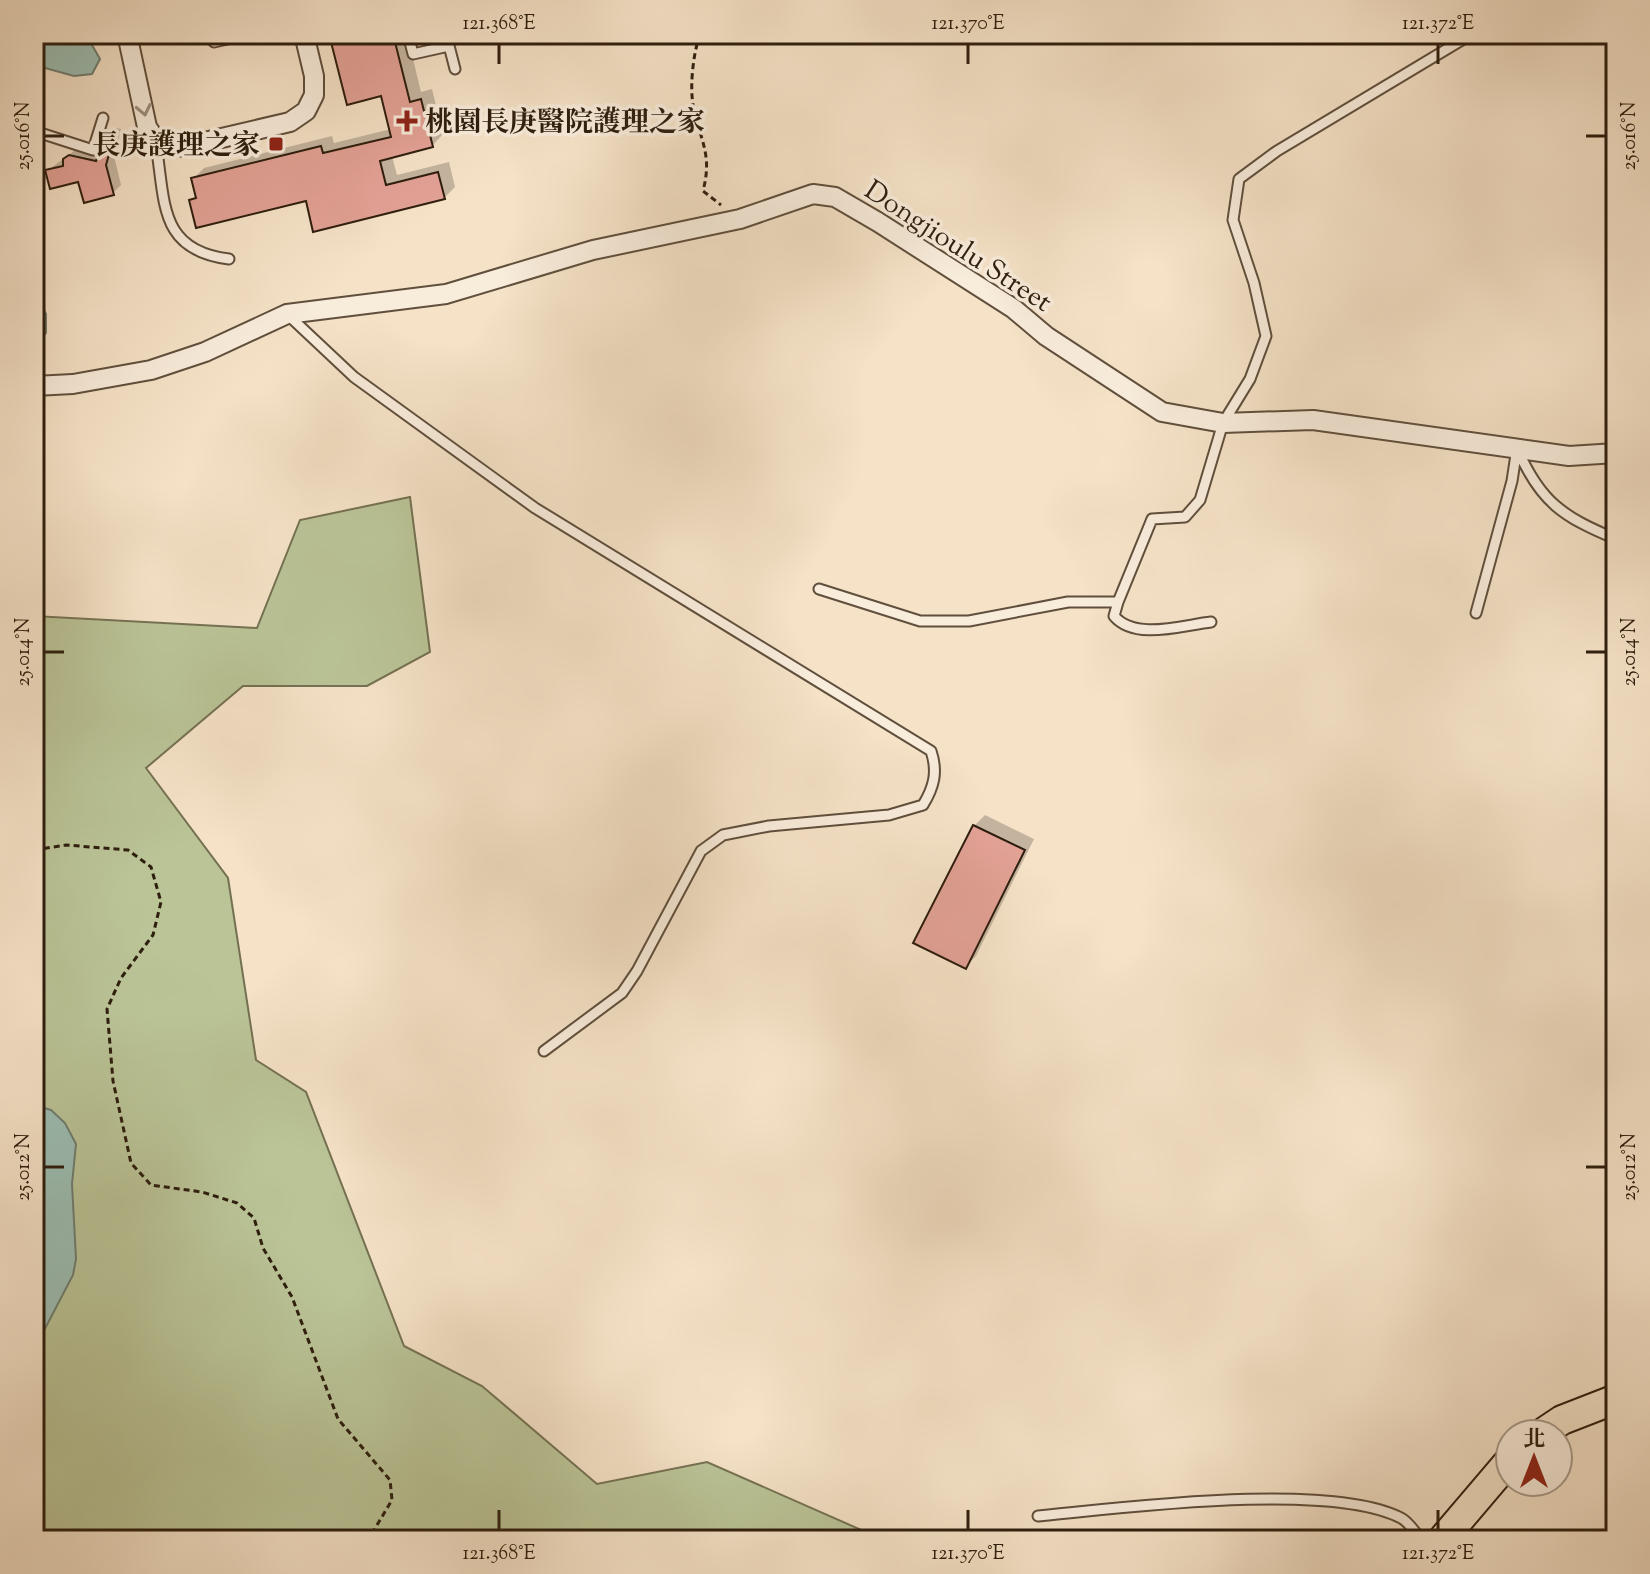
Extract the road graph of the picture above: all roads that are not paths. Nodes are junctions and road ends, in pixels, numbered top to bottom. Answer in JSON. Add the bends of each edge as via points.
{"nodes":[{"id":1,"x":127,"y":34,"type":"edge"},
{"id":2,"x":250,"y":34,"type":"edge"},
{"id":3,"x":304,"y":34,"type":"edge"},
{"id":4,"x":408,"y":34,"type":"edge"},
{"id":5,"x":446,"y":34,"type":"edge"},
{"id":6,"x":1472,"y":34,"type":"edge"},
{"id":7,"x":214,"y":42,"type":"dead end"},
{"id":8,"x":449,"y":46,"type":"junction"},
{"id":9,"x":455,"y":69,"type":"dead end"},
{"id":10,"x":103,"y":118,"type":"dead end"},
{"id":11,"x":34,"y":131,"type":"edge"},
{"id":12,"x":155,"y":139,"type":"junction"},
{"id":13,"x":229,"y":259,"type":"dead end"},
{"id":14,"x":287,"y":314,"type":"junction"},
{"id":15,"x":34,"y":386,"type":"edge"},
{"id":16,"x":1223,"y":423,"type":"junction"},
{"id":17,"x":1517,"y":448,"type":"junction"},
{"id":18,"x":1616,"y":453,"type":"edge"},
{"id":19,"x":1616,"y":539,"type":"edge"},
{"id":20,"x":819,"y":589,"type":"dead end"},
{"id":21,"x":1118,"y":602,"type":"junction"},
{"id":22,"x":1476,"y":613,"type":"dead end"},
{"id":23,"x":1211,"y":622,"type":"dead end"},
{"id":24,"x":544,"y":1051,"type":"dead end"},
{"id":25,"x":1616,"y":1399,"type":"edge"},
{"id":26,"x":1616,"y":1417,"type":"edge"},
{"id":27,"x":1567,"y":1418,"type":"edge"},
{"id":28,"x":1574,"y":1434,"type":"edge"},
{"id":29,"x":1494,"y":1479,"type":"edge"},
{"id":30,"x":1502,"y":1498,"type":"edge"},
{"id":31,"x":1038,"y":1516,"type":"dead end"},
{"id":32,"x":1421,"y":1540,"type":"edge"},
{"id":33,"x":1442,"y":1540,"type":"edge"},
{"id":34,"x":1468,"y":1540,"type":"edge"}],
"edges":[{"from":1,"to":12,"type":"street","one_way":true,"via":[[147,127]]},
{"from":2,"to":7,"type":"lane"},
{"from":3,"to":12,"type":"street","via":[[314,76],[314,95],[306,111],[290,122],[183,147]]},
{"from":4,"to":8,"type":"lane","via":[[413,54]]},
{"from":5,"to":8,"type":"lane"},
{"from":6,"to":16,"type":"lane","via":[[1239,179],[1233,220],[1266,336],[1250,379]]},
{"from":8,"to":9,"type":"lane"},
{"from":10,"to":11,"type":"lane","via":[[93,150]]},
{"from":12,"to":13,"type":"lane","via":[[171,229],[183,245],[204,256]]},
{"from":14,"to":15,"type":"street","name":"Dongjioulu Street","via":[[151,370]]},
{"from":14,"to":16,"type":"street","name":"Dongjioulu Street","via":[[446,294],[593,250],[740,219],[813,194],[835,197],[1014,309],[1162,412]]},
{"from":14,"to":24,"type":"lane","via":[[354,377],[535,508],[931,751],[935,778],[923,805],[889,815],[723,835],[701,851],[622,993]]},
{"from":16,"to":17,"type":"street","name":"Dongjioulu Street","via":[[1313,420]]},
{"from":16,"to":21,"type":"lane","via":[[1200,500],[1185,517],[1152,519]]},
{"from":17,"to":18,"type":"street","name":"Dongjioulu Street","via":[[1569,456]]},
{"from":17,"to":19,"type":"lane","via":[[1532,483],[1569,517]]},
{"from":17,"to":22,"type":"lane"},
{"from":20,"to":21,"type":"lane","via":[[920,621],[969,621],[1068,602]]},
{"from":21,"to":23,"type":"lane","via":[[1114,616],[1135,630]]},
{"from":25,"to":27,"type":"main road"},
{"from":26,"to":28,"type":"main road"},
{"from":29,"to":33,"type":"main road"},
{"from":30,"to":34,"type":"main road"},
{"from":31,"to":32,"type":"lane","via":[[1174,1503],[1312,1501],[1389,1513],[1404,1519]]}]}
